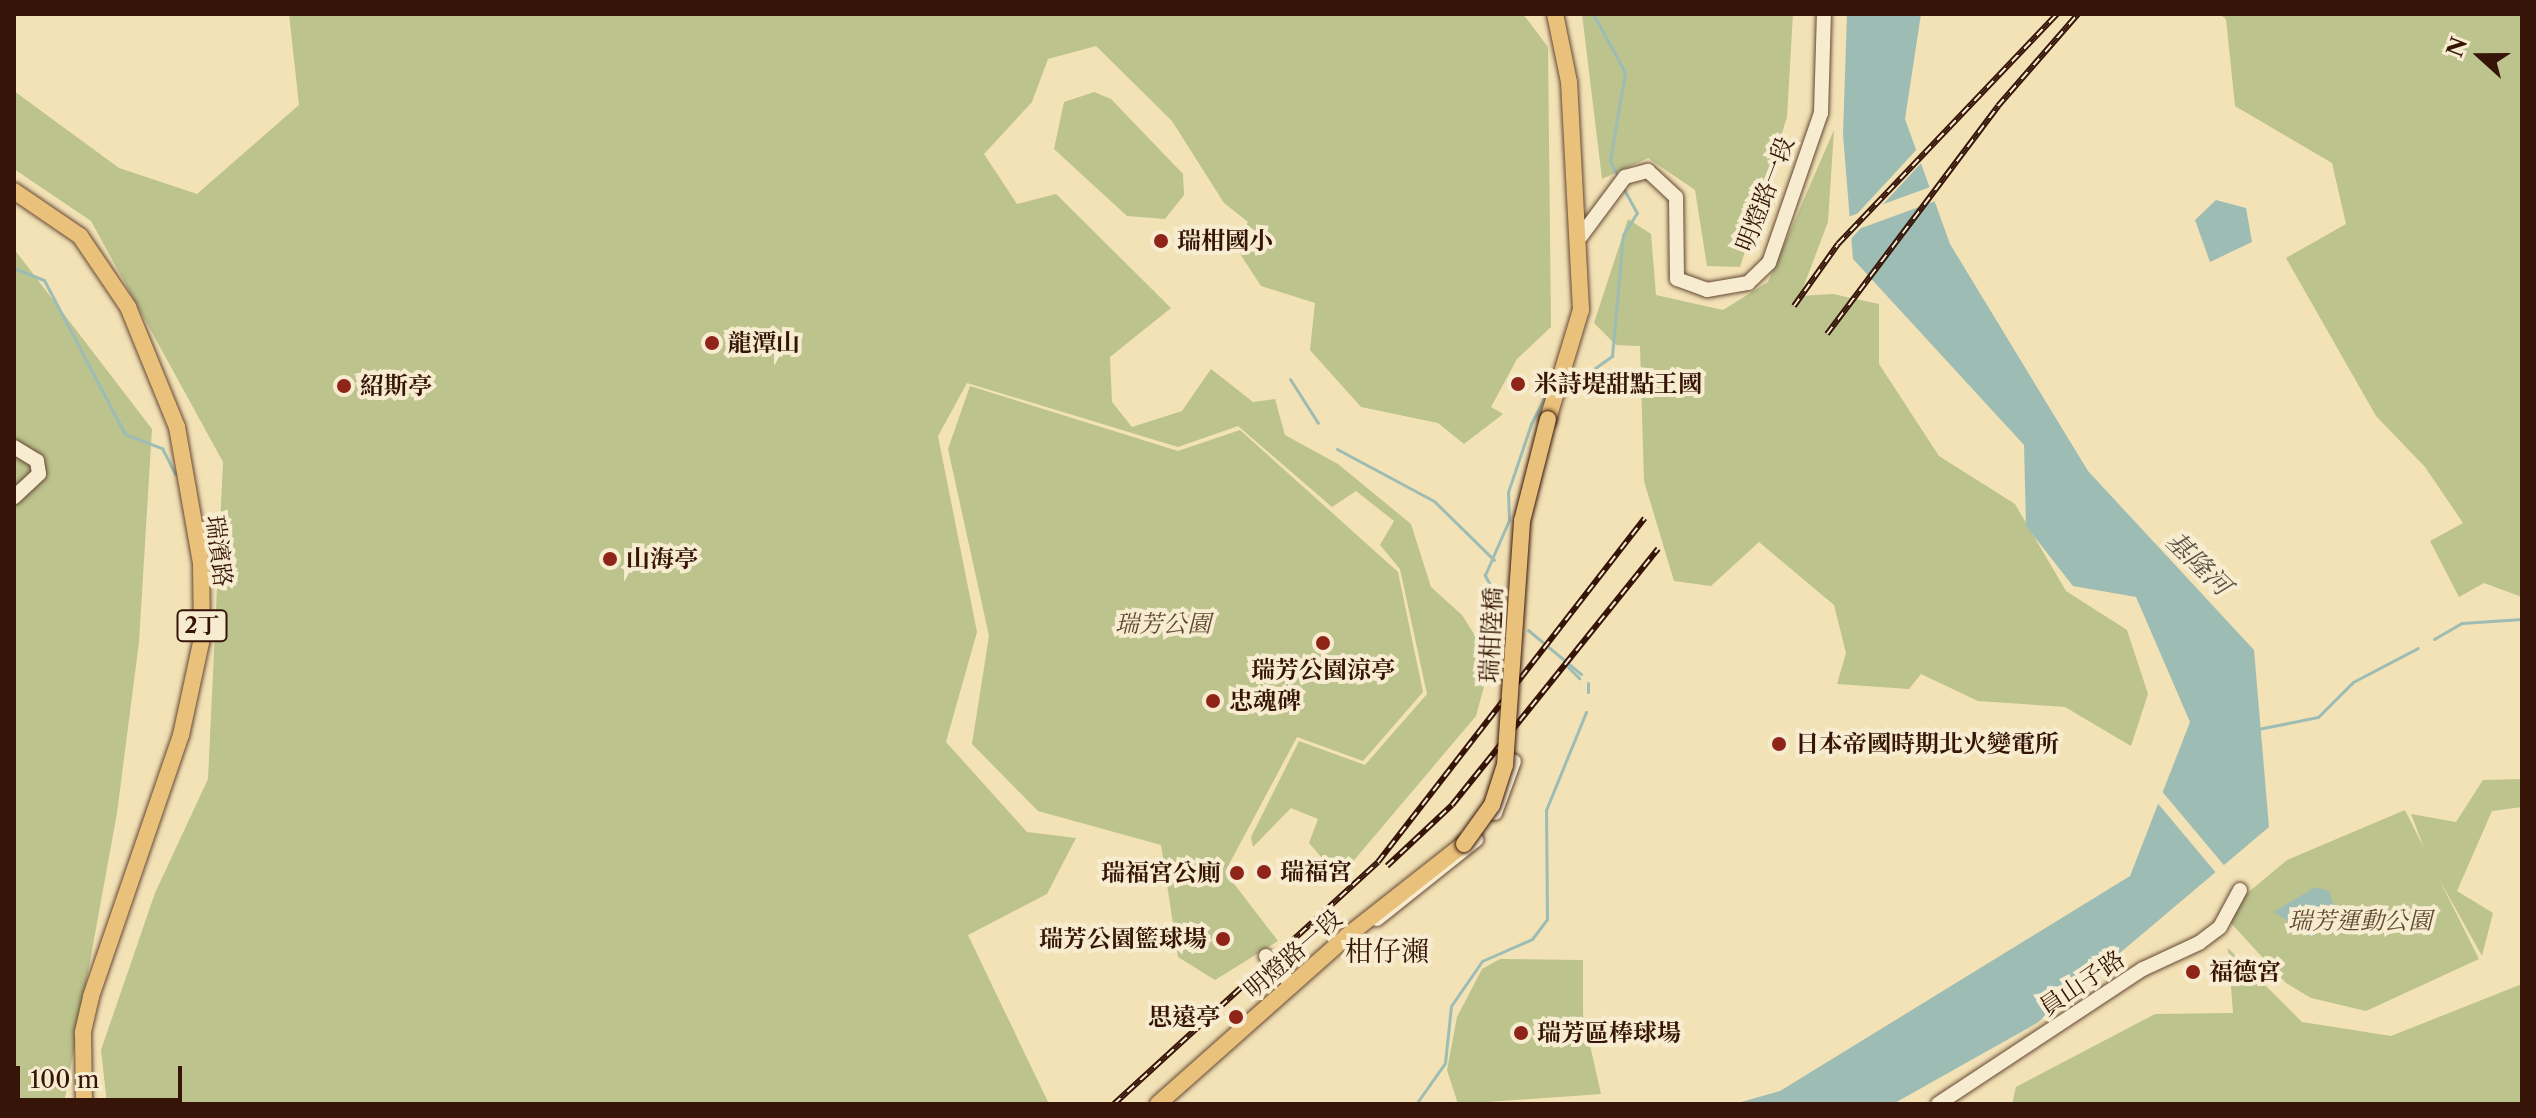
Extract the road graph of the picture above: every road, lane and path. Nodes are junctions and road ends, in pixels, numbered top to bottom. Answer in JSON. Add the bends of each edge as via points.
{"nodes":[{"id":1,"x":1555,"y":14,"type":"edge"},
{"id":2,"x":1824,"y":14,"type":"edge"},
{"id":3,"x":14,"y":191,"type":"edge"},
{"id":4,"x":1581,"y":236,"type":"junction"},
{"id":5,"x":14,"y":447,"type":"edge"},
{"id":6,"x":14,"y":497,"type":"edge"},
{"id":7,"x":1464,"y":844,"type":"joint"},
{"id":8,"x":2240,"y":890,"type":"dead end"},
{"id":9,"x":1347,"y":936,"type":"junction"},
{"id":10,"x":1266,"y":956,"type":"dead end"},
{"id":11,"x":1292,"y":985,"type":"junction"},
{"id":12,"x":84,"y":1104,"type":"edge"},
{"id":13,"x":1158,"y":1104,"type":"edge"},
{"id":14,"x":1938,"y":1104,"type":"edge"}],
"edges":[{"from":1,"to":4,"type":"main road","via":[[1564,36]]},
{"from":2,"to":4,"type":"street","name":"明燈路一段","via":[[1821,113],[1769,263],[1748,283],[1707,290],[1677,279],[1671,250],[1676,197],[1648,171],[1625,177]]},
{"from":3,"to":12,"type":"main road","name":"瑞濱路","number":"2丁","via":[[80,236],[128,307],[177,427],[201,563],[202,638],[181,735],[91,997],[83,1033]]},
{"from":4,"to":7,"type":"main road","name":"瑞柑陸橋","bridge":true,"via":[[1581,310],[1522,521],[1507,756],[1492,805]]},
{"from":5,"to":6,"type":"street","via":[[31,455],[39,474]]},
{"from":7,"to":9,"type":"main road","name":"明燈路一段"},
{"from":8,"to":14,"type":"street","name":"員山子路","via":[[2220,927],[2199,943],[2143,969]]},
{"from":9,"to":9,"type":"street","via":[[1404,904],[1462,857],[1499,808],[1514,761],[1460,838]]},
{"from":9,"to":11,"type":"main road","name":"明燈路一段"},
{"from":10,"to":11,"type":"street"},
{"from":11,"to":13,"type":"main road","name":"明燈路一段"}]}
